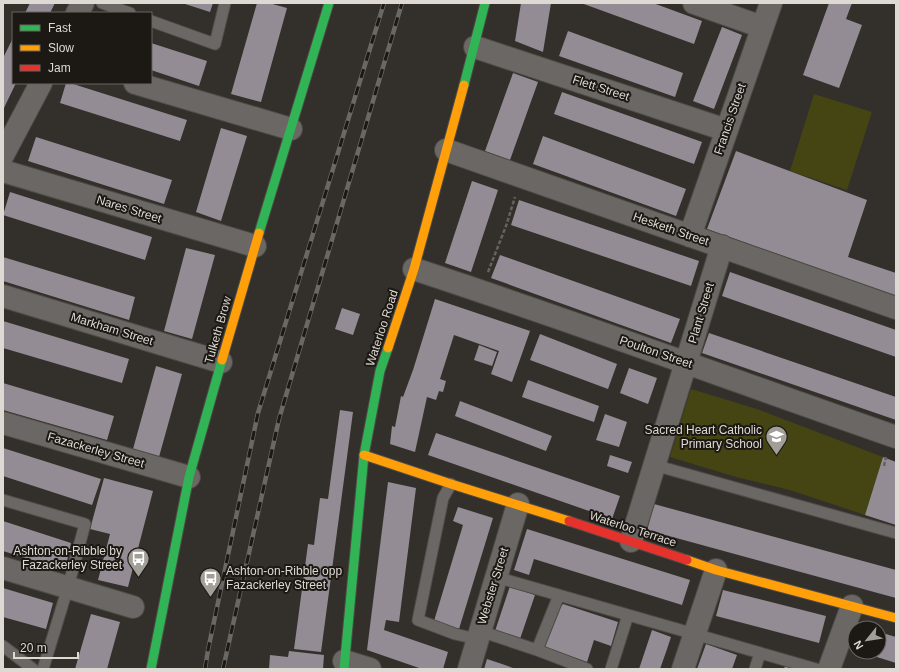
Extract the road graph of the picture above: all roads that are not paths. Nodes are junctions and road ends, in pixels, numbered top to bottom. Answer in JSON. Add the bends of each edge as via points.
{"nodes":[{"id":1,"x":83,"y":3,"type":"edge"},
{"id":2,"x":102,"y":3,"type":"edge"},
{"id":3,"x":225,"y":3,"type":"edge"},
{"id":4,"x":329,"y":3,"type":"edge"},
{"id":5,"x":485,"y":3,"type":"edge"},
{"id":6,"x":694,"y":3,"type":"edge"},
{"id":7,"x":771,"y":3,"type":"edge"},
{"id":8,"x":78,"y":12,"type":"edge"},
{"id":9,"x":127,"y":12,"type":"edge"},
{"id":10,"x":152,"y":21,"type":"edge"},
{"id":11,"x":762,"y":27,"type":"junction"},
{"id":12,"x":475,"y":47,"type":"junction"},
{"id":13,"x":40,"y":84,"type":"edge"},
{"id":14,"x":138,"y":84,"type":"edge"},
{"id":15,"x":291,"y":129,"type":"junction"},
{"id":16,"x":726,"y":130,"type":"junction"},
{"id":17,"x":446,"y":150,"type":"junction"},
{"id":18,"x":3,"y":155,"type":"edge"},
{"id":19,"x":3,"y":171,"type":"edge"},
{"id":20,"x":690,"y":236,"type":"junction"},
{"id":21,"x":254,"y":246,"type":"junction"},
{"id":22,"x":722,"y":246,"type":"junction"},
{"id":23,"x":414,"y":269,"type":"junction"},
{"id":24,"x":3,"y":296,"type":"edge"},
{"id":25,"x":896,"y":308,"type":"edge"},
{"id":26,"x":221,"y":362,"type":"junction"},
{"id":27,"x":686,"y":362,"type":"junction"},
{"id":28,"x":3,"y":423,"type":"edge"},
{"id":29,"x":896,"y":437,"type":"edge"},
{"id":30,"x":364,"y":455,"type":"junction"},
{"id":31,"x":654,"y":465,"type":"junction"},
{"id":32,"x":189,"y":477,"type":"junction"},
{"id":33,"x":451,"y":484,"type":"junction"},
{"id":34,"x":3,"y":500,"type":"edge"},
{"id":35,"x":518,"y":504,"type":"junction"},
{"id":36,"x":896,"y":533,"type":"edge"},
{"id":37,"x":631,"y":541,"type":"junction"},
{"id":38,"x":3,"y":568,"type":"edge"},
{"id":39,"x":716,"y":570,"type":"junction"},
{"id":40,"x":496,"y":577,"type":"junction"},
{"id":41,"x":68,"y":587,"type":"junction"},
{"id":42,"x":559,"y":595,"type":"junction"},
{"id":43,"x":852,"y":606,"type":"junction"},
{"id":44,"x":133,"y":607,"type":"dead end"},
{"id":45,"x":628,"y":615,"type":"junction"},
{"id":46,"x":896,"y":618,"type":"edge"},
{"id":47,"x":695,"y":634,"type":"junction"},
{"id":48,"x":478,"y":635,"type":"junction"},
{"id":49,"x":3,"y":646,"type":"edge"},
{"id":50,"x":537,"y":650,"type":"junction"},
{"id":51,"x":760,"y":653,"type":"junction"},
{"id":52,"x":344,"y":665,"type":"edge"},
{"id":53,"x":33,"y":669,"type":"edge"},
{"id":54,"x":43,"y":669,"type":"edge"},
{"id":55,"x":151,"y":669,"type":"edge"},
{"id":56,"x":370,"y":669,"type":"edge"},
{"id":57,"x":469,"y":669,"type":"edge"},
{"id":58,"x":587,"y":669,"type":"edge"},
{"id":59,"x":610,"y":669,"type":"edge"},
{"id":60,"x":683,"y":669,"type":"edge"},
{"id":61,"x":756,"y":669,"type":"edge"},
{"id":62,"x":816,"y":669,"type":"edge"},
{"id":63,"x":830,"y":669,"type":"edge"}],
"edges":[{"from":1,"to":8,"type":"street"},
{"from":2,"to":9,"type":"lane"},
{"from":3,"to":10,"type":"lane","via":[[215,44]]},
{"from":4,"to":15,"type":"street","name":"Tulketh Brow"},
{"from":5,"to":12,"type":"street","name":"Waterloo Road"},
{"from":6,"to":11,"type":"street"},
{"from":7,"to":11,"type":"street","name":"Francis Street"},
{"from":11,"to":16,"type":"street","name":"Francis Street"},
{"from":12,"to":16,"type":"street","name":"Flett Street"},
{"from":12,"to":17,"type":"street","name":"Waterloo Road"},
{"from":13,"to":18,"type":"street"},
{"from":14,"to":15,"type":"street"},
{"from":15,"to":21,"type":"street","name":"Tulketh Brow"},
{"from":16,"to":20,"type":"street","name":"Francis Street"},
{"from":17,"to":20,"type":"street","name":"Hesketh Street"},
{"from":17,"to":23,"type":"street","name":"Waterloo Road"},
{"from":19,"to":21,"type":"street","name":"Nares Street"},
{"from":20,"to":22,"type":"street","name":"Hesketh Street"},
{"from":21,"to":26,"type":"street","name":"Tulketh Brow"},
{"from":22,"to":25,"type":"street","name":"Hesketh Street"},
{"from":22,"to":27,"type":"street","name":"Plant Street"},
{"from":23,"to":27,"type":"street","name":"Poulton Street"},
{"from":23,"to":30,"type":"street","name":"Waterloo Road","via":[[380,371]]},
{"from":24,"to":26,"type":"street","name":"Markham Street"},
{"from":26,"to":32,"type":"street","name":"Tulketh Brow"},
{"from":27,"to":29,"type":"street","name":"Poulton Street"},
{"from":27,"to":31,"type":"street","name":"Plant Street"},
{"from":28,"to":32,"type":"street","name":"Fazackerley Street"},
{"from":30,"to":33,"type":"street","name":"Waterloo Terrace"},
{"from":30,"to":52,"type":"street","name":"Waterloo Road"},
{"from":31,"to":36,"type":"lane"},
{"from":31,"to":37,"type":"street","name":"Plant Street"},
{"from":32,"to":55,"type":"street","name":"Tulketh Brow"},
{"from":33,"to":35,"type":"street","name":"Waterloo Terrace"},
{"from":33,"to":48,"type":"lane","via":[[443,498],[418,620],[455,634]]},
{"from":34,"to":41,"type":"lane","via":[[86,524]]},
{"from":35,"to":37,"type":"street","name":"Waterloo Terrace"},
{"from":35,"to":40,"type":"street","name":"Webster Street"},
{"from":37,"to":39,"type":"street","name":"Waterloo Terrace"},
{"from":38,"to":41,"type":"street"},
{"from":39,"to":43,"type":"street","name":"Waterloo Terrace"},
{"from":39,"to":47,"type":"street"},
{"from":40,"to":42,"type":"lane"},
{"from":40,"to":48,"type":"street","name":"Webster Street"},
{"from":41,"to":44,"type":"street"},
{"from":41,"to":54,"type":"lane"},
{"from":42,"to":45,"type":"lane"},
{"from":42,"to":50,"type":"lane"},
{"from":43,"to":46,"type":"street","name":"Waterloo Terrace"},
{"from":43,"to":63,"type":"street"},
{"from":45,"to":47,"type":"lane"},
{"from":45,"to":59,"type":"lane"},
{"from":47,"to":51,"type":"lane"},
{"from":47,"to":60,"type":"street"},
{"from":48,"to":50,"type":"lane"},
{"from":48,"to":57,"type":"street","name":"Webster Street"},
{"from":49,"to":53,"type":"lane"},
{"from":50,"to":58,"type":"lane"},
{"from":51,"to":61,"type":"lane"},
{"from":51,"to":62,"type":"lane"},
{"from":52,"to":56,"type":"street"}]}
